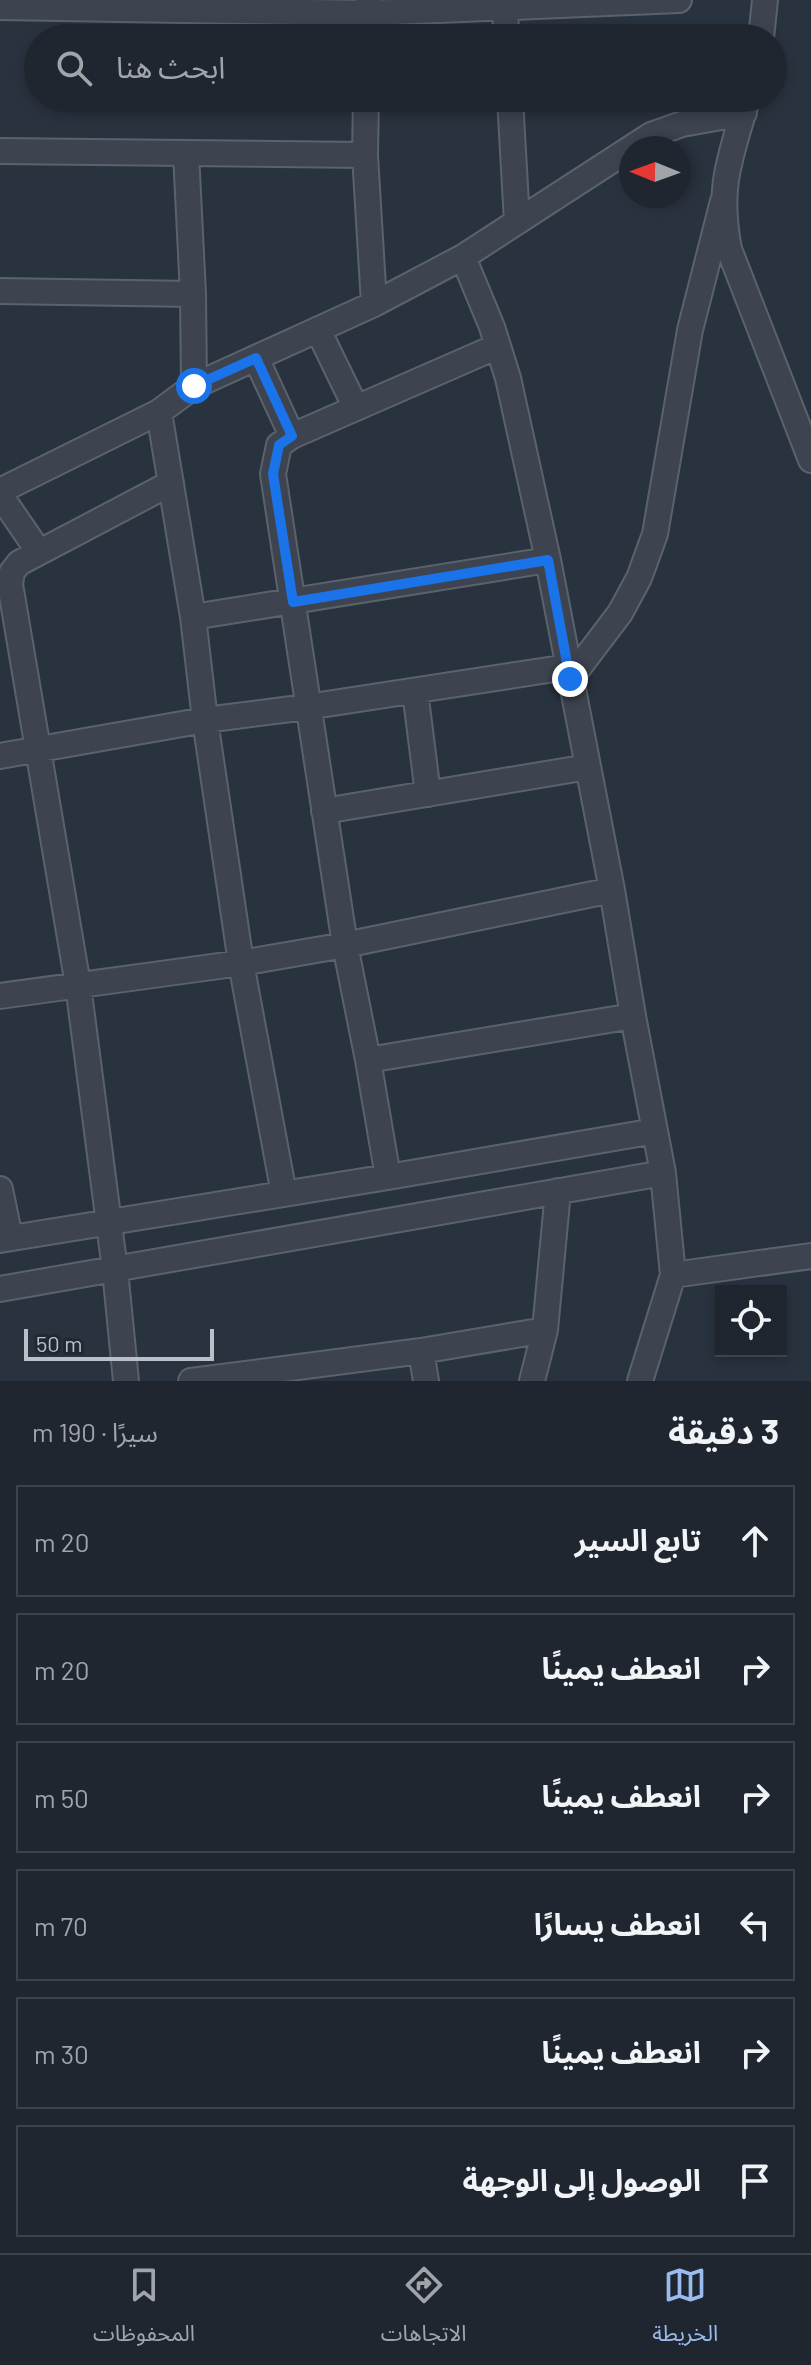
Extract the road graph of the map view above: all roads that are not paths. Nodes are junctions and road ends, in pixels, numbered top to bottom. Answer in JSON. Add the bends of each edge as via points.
{"nodes":[{"id":1,"x":679,"y":0,"type":"edge"},
{"id":2,"x":757,"y":0,"type":"edge"},
{"id":3,"x":505,"y":4,"type":"edge"},
{"id":4,"x":368,"y":6,"type":"edge"},
{"id":5,"x":0,"y":7,"type":"edge"},
{"id":6,"x":506,"y":24,"type":"edge"},
{"id":7,"x":760,"y":24,"type":"edge"},
{"id":8,"x":366,"y":112,"type":"edge"},
{"id":9,"x":511,"y":112,"type":"edge"},
{"id":10,"x":722,"y":112,"type":"edge"},
{"id":11,"x":744,"y":112,"type":"edge"},
{"id":12,"x":0,"y":151,"type":"edge"},
{"id":13,"x":186,"y":153,"type":"junction"},
{"id":14,"x":365,"y":155,"type":"junction"},
{"id":15,"x":723,"y":201,"type":"junction"},
{"id":16,"x":517,"y":222,"type":"junction"},
{"id":17,"x":463,"y":257,"type":"junction"},
{"id":18,"x":0,"y":291,"type":"edge"},
{"id":19,"x":193,"y":294,"type":"junction"},
{"id":20,"x":374,"y":304,"type":"junction"},
{"id":21,"x":318,"y":330,"type":"junction"},
{"id":22,"x":498,"y":346,"type":"junction"},
{"id":23,"x":256,"y":358,"type":"junction"},
{"id":24,"x":194,"y":386,"type":"junction"},
{"id":25,"x":356,"y":408,"type":"junction"},
{"id":26,"x":159,"y":412,"type":"junction"},
{"id":27,"x":292,"y":436,"type":"junction"},
{"id":28,"x":811,"y":460,"type":"edge"},
{"id":29,"x":171,"y":483,"type":"junction"},
{"id":30,"x":0,"y":493,"type":"edge"},
{"id":31,"x":39,"y":552,"type":"junction"},
{"id":32,"x":548,"y":560,"type":"junction"},
{"id":33,"x":293,"y":602,"type":"junction"},
{"id":34,"x":193,"y":617,"type":"junction"},
{"id":35,"x":569,"y":673,"type":"junction"},
{"id":36,"x":415,"y":691,"type":"junction"},
{"id":37,"x":307,"y":707,"type":"junction"},
{"id":38,"x":205,"y":720,"type":"junction"},
{"id":39,"x":37,"y":750,"type":"junction"},
{"id":40,"x":0,"y":756,"type":"edge"},
{"id":41,"x":588,"y":767,"type":"junction"},
{"id":42,"x":428,"y":794,"type":"junction"},
{"id":43,"x":324,"y":811,"type":"junction"},
{"id":44,"x":612,"y":890,"type":"junction"},
{"id":45,"x":345,"y":945,"type":"junction"},
{"id":46,"x":241,"y":963,"type":"junction"},
{"id":47,"x":78,"y":985,"type":"junction"},
{"id":48,"x":0,"y":996,"type":"edge"},
{"id":49,"x":633,"y":1016,"type":"junction"},
{"id":50,"x":368,"y":1060,"type":"junction"},
{"id":51,"x":655,"y":1131,"type":"junction"},
{"id":52,"x":663,"y":1173,"type":"junction"},
{"id":53,"x":388,"y":1177,"type":"junction"},
{"id":54,"x":0,"y":1189,"type":"edge"},
{"id":55,"x":558,"y":1191,"type":"junction"},
{"id":56,"x":284,"y":1194,"type":"junction"},
{"id":57,"x":109,"y":1223,"type":"junction"},
{"id":58,"x":5,"y":1239,"type":"edge"},
{"id":59,"x":811,"y":1256,"type":"edge"},
{"id":60,"x":115,"y":1270,"type":"junction"},
{"id":61,"x":673,"y":1275,"type":"junction"},
{"id":62,"x":0,"y":1289,"type":"edge"},
{"id":63,"x":545,"y":1330,"type":"junction"},
{"id":64,"x":421,"y":1351,"type":"junction"},
{"id":65,"x":126,"y":1381,"type":"edge"},
{"id":66,"x":191,"y":1381,"type":"edge"},
{"id":67,"x":426,"y":1381,"type":"edge"},
{"id":68,"x":532,"y":1381,"type":"edge"},
{"id":69,"x":640,"y":1381,"type":"edge"}],
"edges":[{"from":1,"to":3,"type":"street"},
{"from":2,"to":7,"type":"street"},
{"from":3,"to":4,"type":"street"},
{"from":3,"to":6,"type":"street"},
{"from":4,"to":5,"type":"street"},
{"from":8,"to":14,"type":"street"},
{"from":9,"to":16,"type":"street"},
{"from":10,"to":16,"type":"street","via":[[651,135]]},
{"from":11,"to":15,"type":"street","via":[[726,170]]},
{"from":12,"to":13,"type":"street"},
{"from":13,"to":14,"type":"street"},
{"from":13,"to":19,"type":"street"},
{"from":14,"to":20,"type":"street"},
{"from":15,"to":28,"type":"street","via":[[729,249]]},
{"from":15,"to":35,"type":"street","via":[[690,330],[655,534],[620,613]]},
{"from":16,"to":17,"type":"street"},
{"from":17,"to":20,"type":"street"},
{"from":17,"to":22,"type":"street"},
{"from":18,"to":19,"type":"street"},
{"from":19,"to":24,"type":"street"},
{"from":20,"to":21,"type":"street"},
{"from":21,"to":23,"type":"street"},
{"from":21,"to":25,"type":"street"},
{"from":22,"to":25,"type":"street"},
{"from":22,"to":32,"type":"street"},
{"from":23,"to":24,"type":"street"},
{"from":23,"to":27,"type":"street"},
{"from":24,"to":26,"type":"street"},
{"from":25,"to":27,"type":"street"},
{"from":26,"to":29,"type":"street"},
{"from":26,"to":30,"type":"street"},
{"from":27,"to":33,"type":"street","via":[[279,445],[273,474]]},
{"from":29,"to":31,"type":"street"},
{"from":29,"to":34,"type":"street"},
{"from":30,"to":31,"type":"street"},
{"from":31,"to":39,"type":"street","via":[[19,563],[10,584]]},
{"from":32,"to":33,"type":"street"},
{"from":32,"to":35,"type":"street"},
{"from":33,"to":34,"type":"street"},
{"from":33,"to":37,"type":"street"},
{"from":34,"to":38,"type":"street"},
{"from":35,"to":36,"type":"street"},
{"from":35,"to":41,"type":"street"},
{"from":36,"to":37,"type":"street"},
{"from":36,"to":42,"type":"street"},
{"from":37,"to":38,"type":"street"},
{"from":37,"to":43,"type":"street"},
{"from":38,"to":39,"type":"street"},
{"from":38,"to":46,"type":"street"},
{"from":39,"to":40,"type":"street"},
{"from":39,"to":47,"type":"street"},
{"from":41,"to":42,"type":"street"},
{"from":41,"to":44,"type":"street"},
{"from":42,"to":43,"type":"street"},
{"from":43,"to":45,"type":"street"},
{"from":44,"to":45,"type":"street"},
{"from":44,"to":49,"type":"street"},
{"from":45,"to":46,"type":"street"},
{"from":45,"to":50,"type":"street"},
{"from":46,"to":47,"type":"street"},
{"from":46,"to":56,"type":"street"},
{"from":47,"to":48,"type":"street"},
{"from":47,"to":57,"type":"street"},
{"from":49,"to":50,"type":"street"},
{"from":49,"to":51,"type":"street"},
{"from":50,"to":53,"type":"street"},
{"from":51,"to":52,"type":"street"},
{"from":51,"to":53,"type":"street"},
{"from":52,"to":55,"type":"street"},
{"from":52,"to":61,"type":"street"},
{"from":53,"to":56,"type":"street"},
{"from":54,"to":58,"type":"street"},
{"from":55,"to":60,"type":"street"},
{"from":55,"to":63,"type":"street"},
{"from":56,"to":57,"type":"street"},
{"from":57,"to":58,"type":"street"},
{"from":57,"to":60,"type":"street"},
{"from":59,"to":61,"type":"street"},
{"from":60,"to":62,"type":"street"},
{"from":60,"to":65,"type":"street"},
{"from":61,"to":69,"type":"street"},
{"from":63,"to":64,"type":"street"},
{"from":63,"to":68,"type":"street"},
{"from":64,"to":66,"type":"street"},
{"from":64,"to":67,"type":"street"}]}
